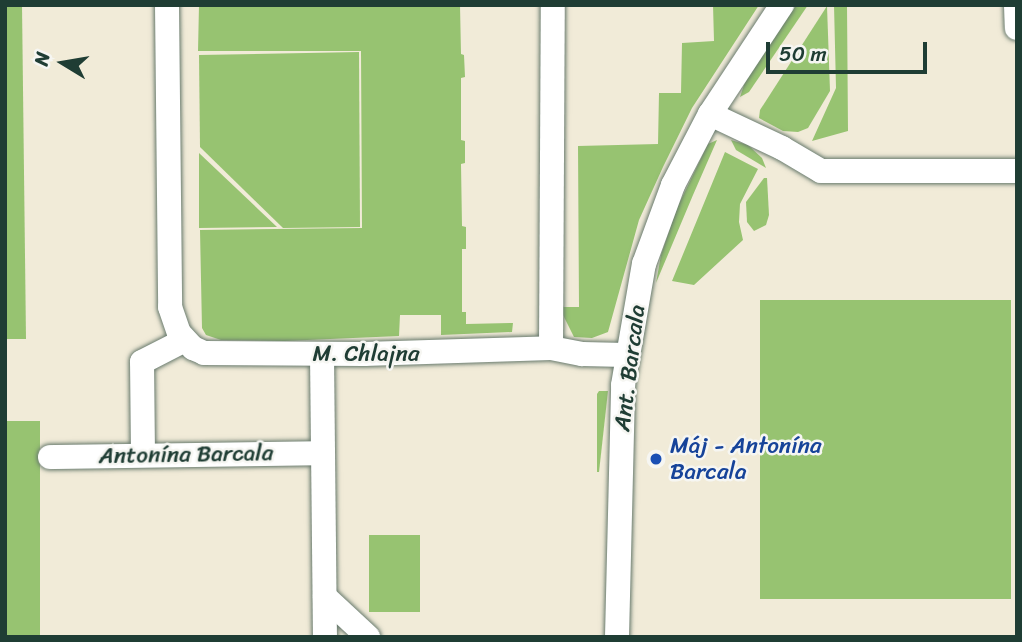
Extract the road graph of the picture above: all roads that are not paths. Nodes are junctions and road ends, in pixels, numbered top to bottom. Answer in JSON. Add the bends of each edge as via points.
{"nodes":[{"id":1,"x":167,"y":5,"type":"edge"},
{"id":2,"x":552,"y":5,"type":"edge"},
{"id":3,"x":782,"y":5,"type":"edge"},
{"id":4,"x":1016,"y":5,"type":"edge"},
{"id":5,"x":1017,"y":28,"type":"edge"},
{"id":6,"x":710,"y":114,"type":"junction"},
{"id":7,"x":1017,"y":171,"type":"edge"},
{"id":8,"x":185,"y":340,"type":"junction"},
{"id":9,"x":551,"y":348,"type":"junction"},
{"id":10,"x":322,"y":354,"type":"junction"},
{"id":11,"x":626,"y":355,"type":"junction"},
{"id":12,"x":323,"y":453,"type":"junction"},
{"id":13,"x":143,"y":455,"type":"junction"},
{"id":14,"x":50,"y":457,"type":"dead end"},
{"id":15,"x":325,"y":597,"type":"junction"},
{"id":16,"x":326,"y":637,"type":"edge"},
{"id":17,"x":368,"y":637,"type":"edge"},
{"id":18,"x":617,"y":637,"type":"edge"}],
"edges":[{"from":1,"to":8,"type":"street","via":[[170,307]]},
{"from":2,"to":9,"type":"street"},
{"from":3,"to":6,"type":"street","name":"Ant. Barcala"},
{"from":4,"to":5,"type":"street"},
{"from":6,"to":7,"type":"street","via":[[821,171]]},
{"from":6,"to":11,"type":"street","name":"Ant. Barcala","via":[[673,185],[644,264]]},
{"from":8,"to":10,"type":"street","name":"M. Chlajna","via":[[204,353]]},
{"from":8,"to":13,"type":"street","via":[[142,362]]},
{"from":9,"to":10,"type":"street","name":"M. Chlajna"},
{"from":9,"to":11,"type":"street","name":"M. Chlajna"},
{"from":10,"to":12,"type":"street"},
{"from":11,"to":18,"type":"street","name":"Ant. Barcala"},
{"from":12,"to":13,"type":"street","name":"Antonína Barcala"},
{"from":12,"to":15,"type":"street"},
{"from":13,"to":14,"type":"street","name":"Antonína Barcala"},
{"from":15,"to":16,"type":"street"},
{"from":15,"to":17,"type":"street"}]}
